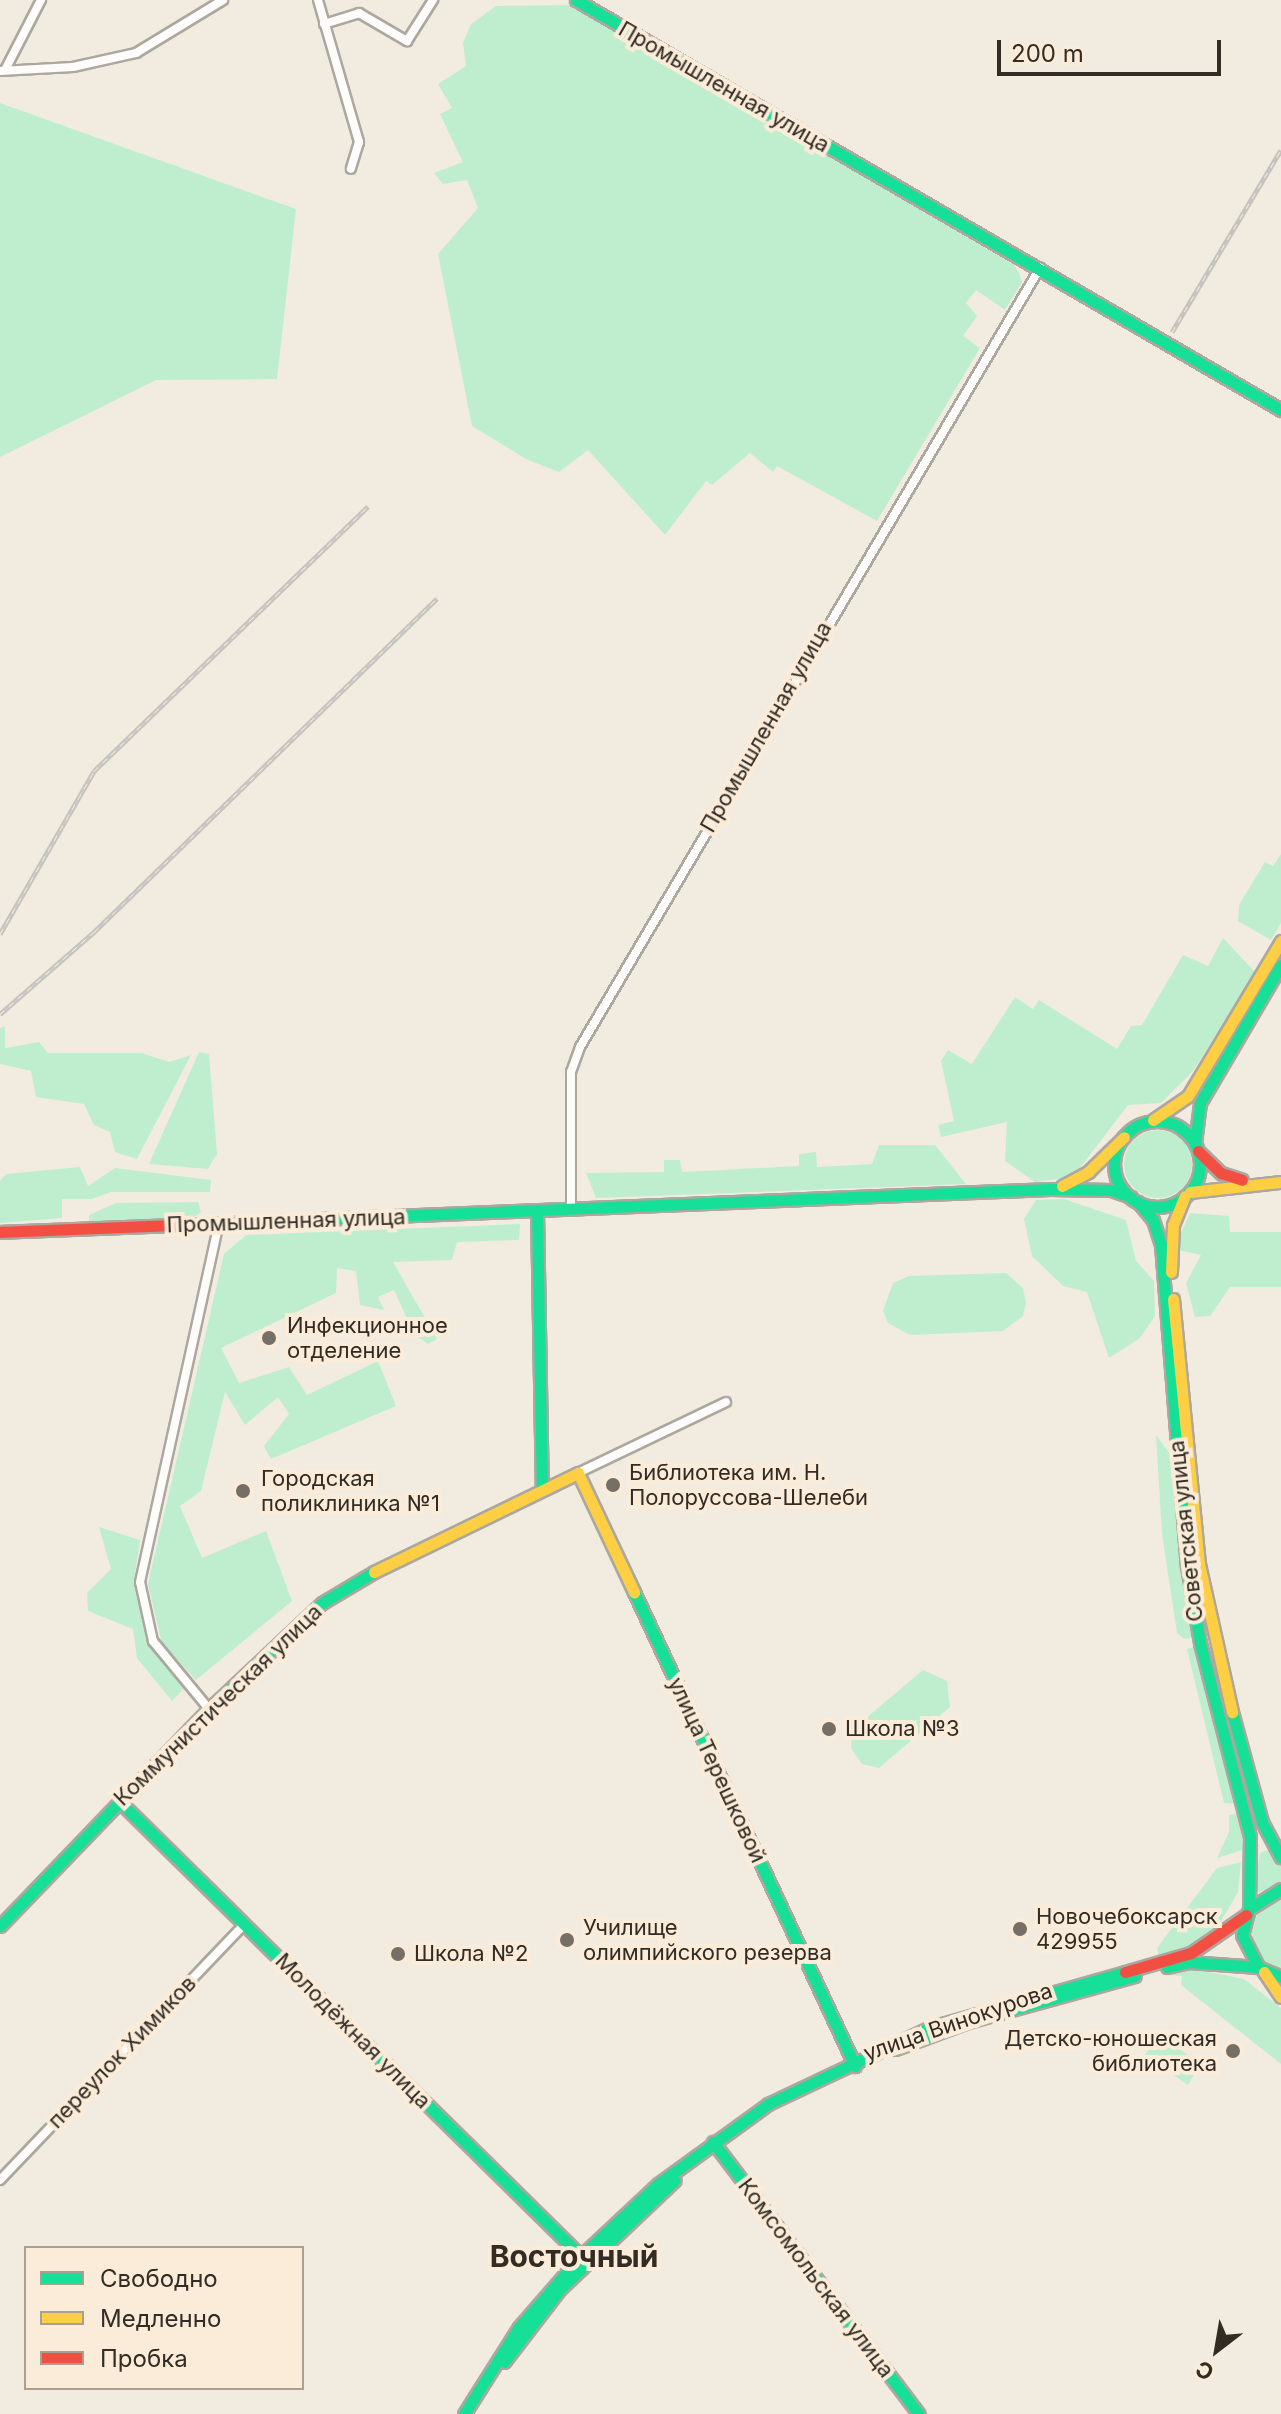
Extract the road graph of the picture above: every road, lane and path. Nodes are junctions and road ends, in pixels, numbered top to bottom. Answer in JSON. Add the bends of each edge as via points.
{"nodes":[{"id":1,"x":41,"y":0,"type":"edge"},
{"id":2,"x":223,"y":0,"type":"edge"},
{"id":3,"x":318,"y":0,"type":"edge"},
{"id":4,"x":433,"y":0,"type":"edge"},
{"id":5,"x":576,"y":0,"type":"edge"},
{"id":6,"x":324,"y":24,"type":"junction"},
{"id":7,"x":3,"y":70,"type":"edge"},
{"id":8,"x":351,"y":169,"type":"dead end"},
{"id":9,"x":1040,"y":268,"type":"junction"},
{"id":10,"x":1281,"y":410,"type":"edge"},
{"id":11,"x":1279,"y":948,"type":"edge"},
{"id":12,"x":1281,"y":965,"type":"edge"},
{"id":13,"x":1150,"y":1121,"type":"junction"},
{"id":14,"x":1124,"y":1137,"type":"junction"},
{"id":15,"x":1197,"y":1147,"type":"junction"},
{"id":16,"x":1262,"y":1182,"type":"junction"},
{"id":17,"x":1281,"y":1182,"type":"edge"},
{"id":18,"x":1050,"y":1189,"type":"junction"},
{"id":19,"x":1188,"y":1194,"type":"junction"},
{"id":20,"x":1134,"y":1200,"type":"junction"},
{"id":21,"x":571,"y":1210,"type":"junction"},
{"id":22,"x":537,"y":1211,"type":"junction"},
{"id":23,"x":219,"y":1224,"type":"junction"},
{"id":24,"x":0,"y":1232,"type":"edge"},
{"id":25,"x":1168,"y":1281,"type":"junction"},
{"id":26,"x":1170,"y":1313,"type":"junction"},
{"id":27,"x":726,"y":1402,"type":"dead end"},
{"id":28,"x":578,"y":1473,"type":"junction"},
{"id":29,"x":542,"y":1489,"type":"junction"},
{"id":30,"x":209,"y":1709,"type":"junction"},
{"id":31,"x":119,"y":1801,"type":"junction"},
{"id":32,"x":1281,"y":1857,"type":"edge"},
{"id":33,"x":1281,"y":1889,"type":"edge"},
{"id":34,"x":1247,"y":1912,"type":"junction"},
{"id":35,"x":245,"y":1924,"type":"junction"},
{"id":36,"x":0,"y":1926,"type":"edge"},
{"id":37,"x":1261,"y":1970,"type":"junction"},
{"id":38,"x":1281,"y":1977,"type":"edge"},
{"id":39,"x":1281,"y":1997,"type":"edge"},
{"id":40,"x":884,"y":2050,"type":"junction"},
{"id":41,"x":854,"y":2063,"type":"junction"},
{"id":42,"x":715,"y":2145,"type":"junction"},
{"id":43,"x":0,"y":2180,"type":"edge"},
{"id":44,"x":584,"y":2259,"type":"junction"},
{"id":45,"x":502,"y":2358,"type":"junction"},
{"id":46,"x":464,"y":2414,"type":"edge"},
{"id":47,"x":472,"y":2414,"type":"edge"},
{"id":48,"x":919,"y":2414,"type":"edge"}],
"edges":[{"from":1,"to":7,"type":"street"},
{"from":2,"to":7,"type":"street","via":[[136,53],[73,67]]},
{"from":3,"to":6,"type":"street"},
{"from":4,"to":6,"type":"street","via":[[407,41],[359,13]]},
{"from":5,"to":9,"type":"street","name":"Промышленная улица"},
{"from":6,"to":8,"type":"street","via":[[359,142]]},
{"from":9,"to":10,"type":"street","name":"Промышленная улица"},
{"from":9,"to":21,"type":"street","name":"Промышленная улица","via":[[580,1047],[571,1072]]},
{"from":11,"to":13,"type":"street","via":[[1188,1096]]},
{"from":12,"to":15,"type":"street","via":[[1200,1103]]},
{"from":13,"to":14,"type":"street"},
{"from":13,"to":15,"type":"street","via":[[1177,1126]]},
{"from":14,"to":18,"type":"street","name":"Промышленная улица","via":[[1076,1181]]},
{"from":14,"to":20,"type":"street","via":[[1115,1169]]},
{"from":15,"to":16,"type":"street","via":[[1228,1177]]},
{"from":15,"to":19,"type":"street","via":[[1199,1175]]},
{"from":16,"to":17,"type":"street"},
{"from":16,"to":19,"type":"street"},
{"from":18,"to":20,"type":"street","name":"Промышленная улица","via":[[1111,1190]]},
{"from":18,"to":21,"type":"street","name":"Промышленная улица"},
{"from":19,"to":20,"type":"street","via":[[1163,1206]]},
{"from":19,"to":25,"type":"street","name":"Советская улица","via":[[1173,1225]]},
{"from":20,"to":25,"type":"street","name":"Советская улица","via":[[1157,1231]]},
{"from":21,"to":22,"type":"street","name":"Промышленная улица"},
{"from":22,"to":23,"type":"street","name":"Промышленная улица"},
{"from":22,"to":29,"type":"street"},
{"from":23,"to":24,"type":"street","name":"Промышленная улица"},
{"from":23,"to":30,"type":"street","via":[[140,1582],[153,1641]]},
{"from":25,"to":26,"type":"street","name":"Советская улица"},
{"from":26,"to":32,"type":"street","name":"Советская улица","via":[[1212,1641],[1262,1822]]},
{"from":26,"to":34,"type":"street","name":"Советская улица","via":[[1188,1577],[1250,1837]]},
{"from":27,"to":28,"type":"street","name":"Коммунистическая улица"},
{"from":28,"to":29,"type":"street","name":"Коммунистическая улица"},
{"from":28,"to":41,"type":"street","name":"улица Терешковой"},
{"from":29,"to":30,"type":"street","name":"Коммунистическая улица","via":[[405,1553],[322,1603]]},
{"from":30,"to":31,"type":"street","name":"Коммунистическая улица"},
{"from":31,"to":35,"type":"street","name":"Молодёжная улица"},
{"from":31,"to":36,"type":"street","name":"Коммунистическая улица"},
{"from":33,"to":34,"type":"street","name":"улица Винокурова","via":[[1264,1895]]},
{"from":34,"to":37,"type":"street","name":"Советская улица","via":[[1243,1943]]},
{"from":34,"to":40,"type":"street","name":"улица Винокурова","via":[[1191,1953],[1024,1997]]},
{"from":35,"to":43,"type":"street","name":"переулок Химиков"},
{"from":35,"to":44,"type":"street","name":"Молодёжная улица"},
{"from":37,"to":38,"type":"street","name":"улица Винокурова"},
{"from":37,"to":39,"type":"street"},
{"from":37,"to":40,"type":"street","name":"улица Винокурова","via":[[1189,1962]]},
{"from":40,"to":41,"type":"street","name":"улица Винокурова"},
{"from":41,"to":42,"type":"street","name":"улица Винокурова"},
{"from":42,"to":44,"type":"street","name":"улица Винокурова"},
{"from":42,"to":48,"type":"street","name":"Комсомольская улица"},
{"from":44,"to":45,"type":"street","name":"улица Винокурова"},
{"from":45,"to":46,"type":"street","name":"улица Винокурова"},
{"from":45,"to":47,"type":"street","name":"улица Винокурова"}]}
